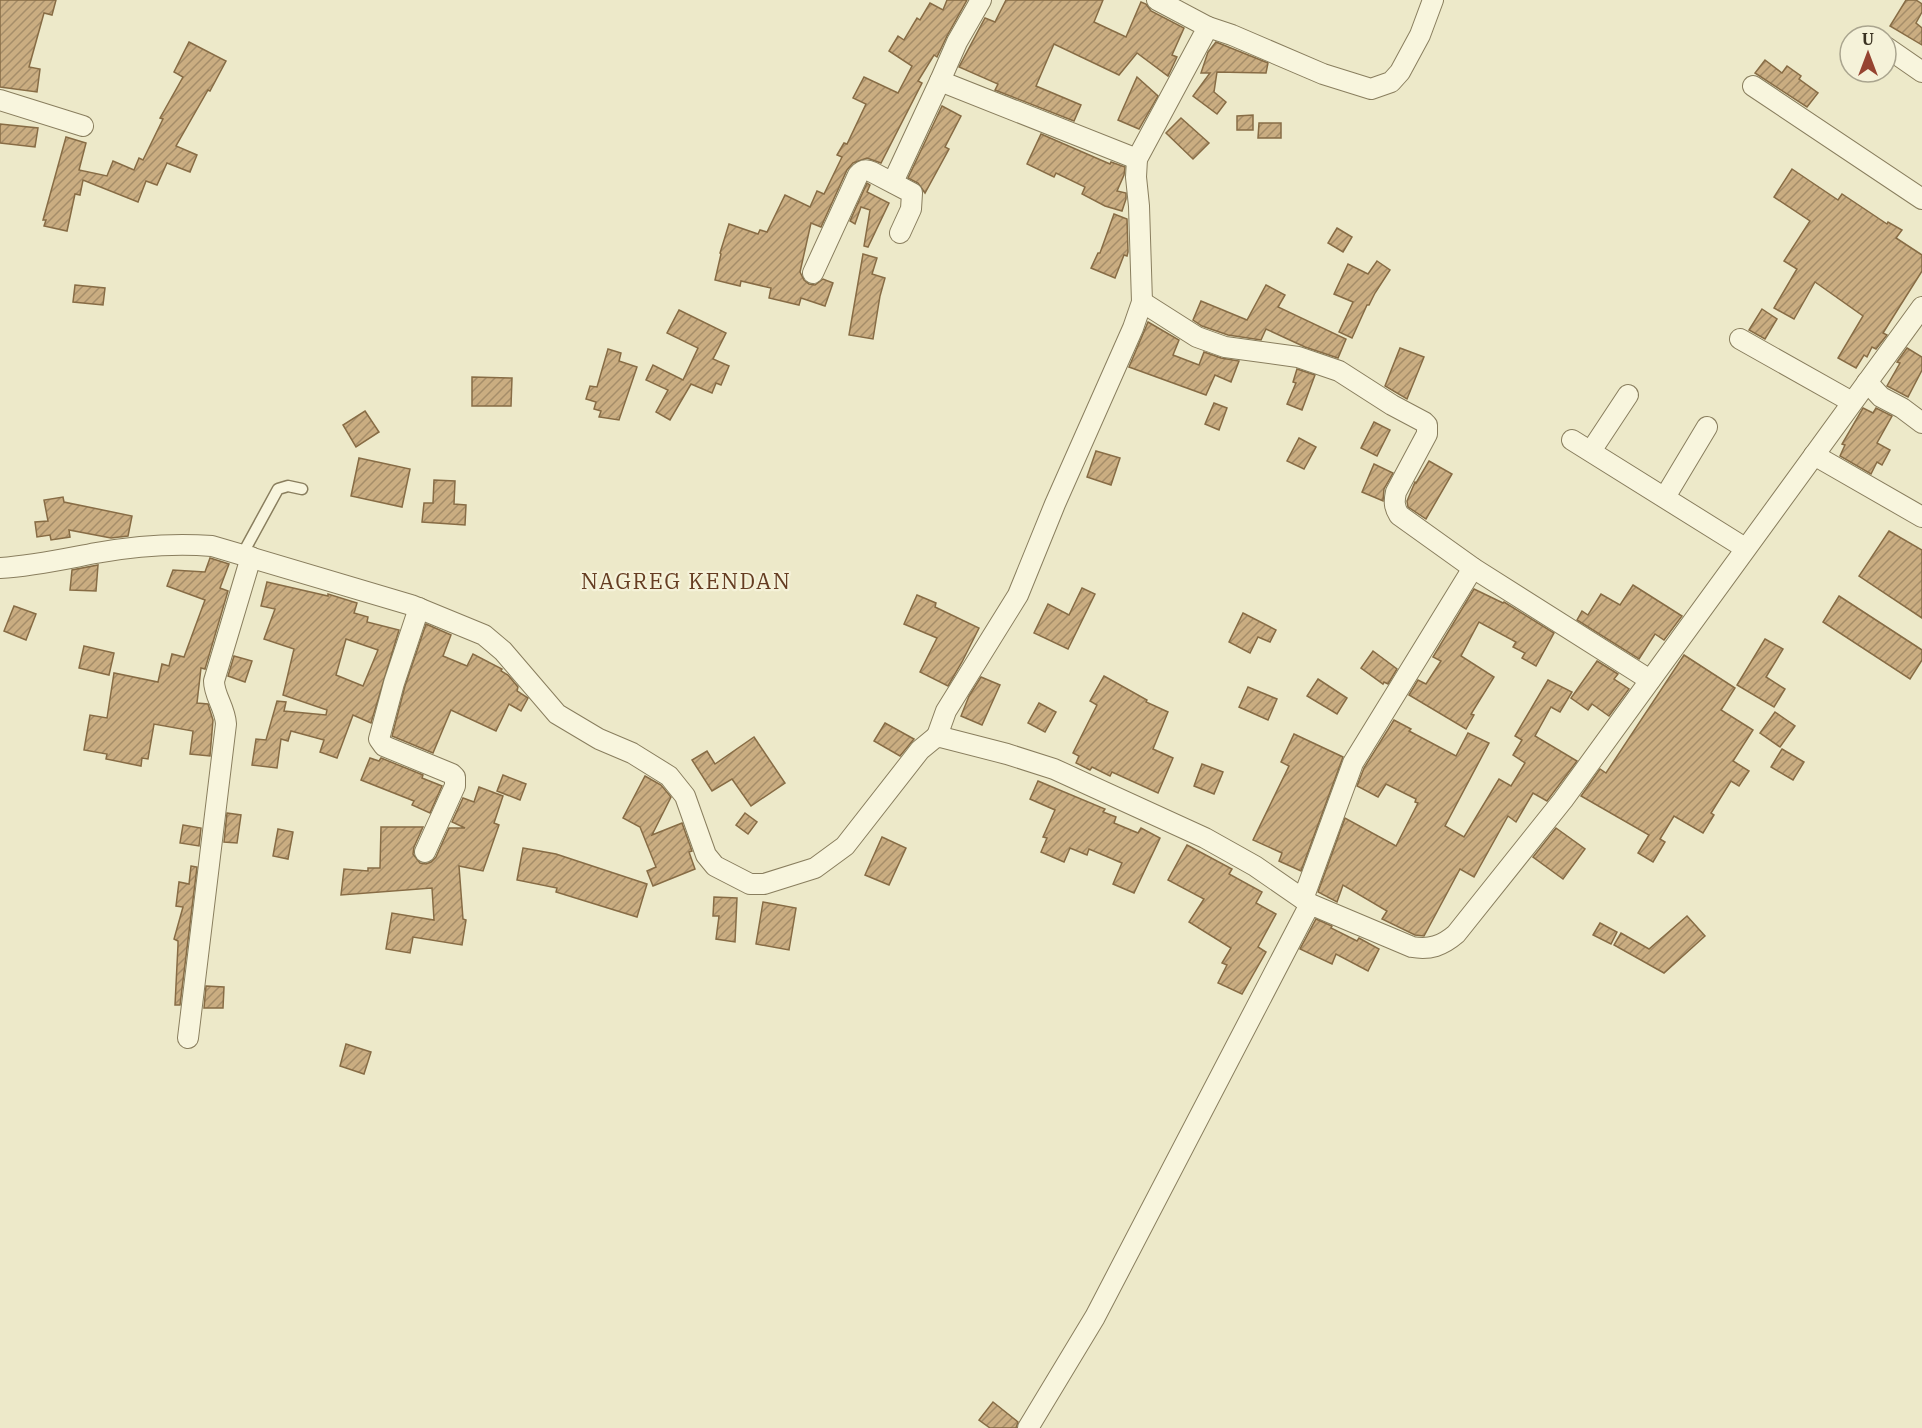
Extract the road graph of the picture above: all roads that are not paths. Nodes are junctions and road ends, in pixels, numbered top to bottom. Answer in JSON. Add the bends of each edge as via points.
{"nodes":[{"id":1,"x":981,"y":0,"type":"edge"},
{"id":2,"x":1157,"y":0,"type":"edge"},
{"id":3,"x":1433,"y":0,"type":"edge"},
{"id":4,"x":1208,"y":27,"type":"junction"},
{"id":5,"x":1898,"y":55,"type":"edge"},
{"id":6,"x":1922,"y":72,"type":"edge"},
{"id":7,"x":940,"y":81,"type":"junction"},
{"id":8,"x":1753,"y":86,"type":"dead end"},
{"id":9,"x":0,"y":100,"type":"edge"},
{"id":10,"x":83,"y":126,"type":"dead end"},
{"id":11,"x":1137,"y":159,"type":"junction"},
{"id":12,"x":893,"y":182,"type":"junction"},
{"id":13,"x":1922,"y":199,"type":"edge"},
{"id":14,"x":900,"y":233,"type":"dead end"},
{"id":15,"x":813,"y":273,"type":"dead end"},
{"id":16,"x":1142,"y":302,"type":"junction"},
{"id":17,"x":1922,"y":307,"type":"edge"},
{"id":18,"x":1740,"y":339,"type":"dead end"},
{"id":19,"x":1867,"y":382,"type":"junction"},
{"id":20,"x":1628,"y":395,"type":"dead end"},
{"id":21,"x":1852,"y":402,"type":"junction"},
{"id":22,"x":1922,"y":423,"type":"edge"},
{"id":23,"x":1707,"y":427,"type":"dead end"},
{"id":24,"x":1572,"y":440,"type":"dead end"},
{"id":25,"x":1591,"y":451,"type":"junction"},
{"id":26,"x":1814,"y":455,"type":"junction"},
{"id":27,"x":302,"y":489,"type":"dead end"},
{"id":28,"x":1665,"y":498,"type":"junction"},
{"id":29,"x":1920,"y":513,"type":"edge"},
{"id":30,"x":1746,"y":548,"type":"junction"},
{"id":31,"x":247,"y":556,"type":"junction"},
{"id":32,"x":0,"y":568,"type":"edge"},
{"id":33,"x":1473,"y":568,"type":"junction"},
{"id":34,"x":419,"y":608,"type":"junction"},
{"id":35,"x":1650,"y":680,"type":"junction"},
{"id":36,"x":937,"y":736,"type":"junction"},
{"id":37,"x":425,"y":852,"type":"dead end"},
{"id":38,"x":1307,"y":902,"type":"junction"},
{"id":39,"x":188,"y":1038,"type":"dead end"},
{"id":40,"x":1028,"y":1428,"type":"edge"}],
"edges":[{"from":1,"to":7,"type":"street"},
{"from":2,"to":4,"type":"street"},
{"from":3,"to":4,"type":"street","via":[[1400,72],[1391,82],[1371,89],[1323,74]]},
{"from":4,"to":11,"type":"street"},
{"from":5,"to":6,"type":"street"},
{"from":7,"to":11,"type":"street"},
{"from":7,"to":12,"type":"street"},
{"from":8,"to":13,"type":"street"},
{"from":9,"to":10,"type":"street"},
{"from":11,"to":16,"type":"street"},
{"from":12,"to":14,"type":"street","via":[[913,196]]},
{"from":12,"to":15,"type":"street","via":[[861,171]]},
{"from":16,"to":33,"type":"street","via":[[1206,341],[1298,357],[1339,371],[1424,422],[1427,434],[1396,492],[1395,509]]},
{"from":16,"to":36,"type":"street","via":[[1018,595],[946,711]]},
{"from":17,"to":19,"type":"street"},
{"from":18,"to":21,"type":"street"},
{"from":19,"to":21,"type":"street"},
{"from":19,"to":22,"type":"street","via":[[1881,397]]},
{"from":20,"to":25,"type":"street"},
{"from":21,"to":26,"type":"street"},
{"from":23,"to":28,"type":"street"},
{"from":24,"to":25,"type":"street"},
{"from":25,"to":28,"type":"street"},
{"from":26,"to":29,"type":"street"},
{"from":26,"to":30,"type":"street"},
{"from":27,"to":31,"type":"lane","via":[[278,489]]},
{"from":28,"to":30,"type":"street"},
{"from":30,"to":35,"type":"street"},
{"from":31,"to":32,"type":"street","via":[[212,546],[182,544]]},
{"from":31,"to":34,"type":"street"},
{"from":31,"to":39,"type":"street","via":[[214,681],[226,723]]},
{"from":33,"to":35,"type":"street"},
{"from":33,"to":38,"type":"street","via":[[1353,763]]},
{"from":34,"to":36,"type":"street","via":[[484,635],[520,669],[557,714],[669,776],[685,796],[706,855],[715,866],[750,884],[764,884],[815,868],[844,846],[920,750]]},
{"from":34,"to":37,"type":"street","via":[[379,739],[384,746],[455,777],[455,786]]},
{"from":35,"to":38,"type":"street","via":[[1563,800],[1456,934],[1442,945],[1412,947]]},
{"from":36,"to":38,"type":"street","via":[[1054,769],[1205,838]]},
{"from":38,"to":40,"type":"street","via":[[1095,1317]]}]}
